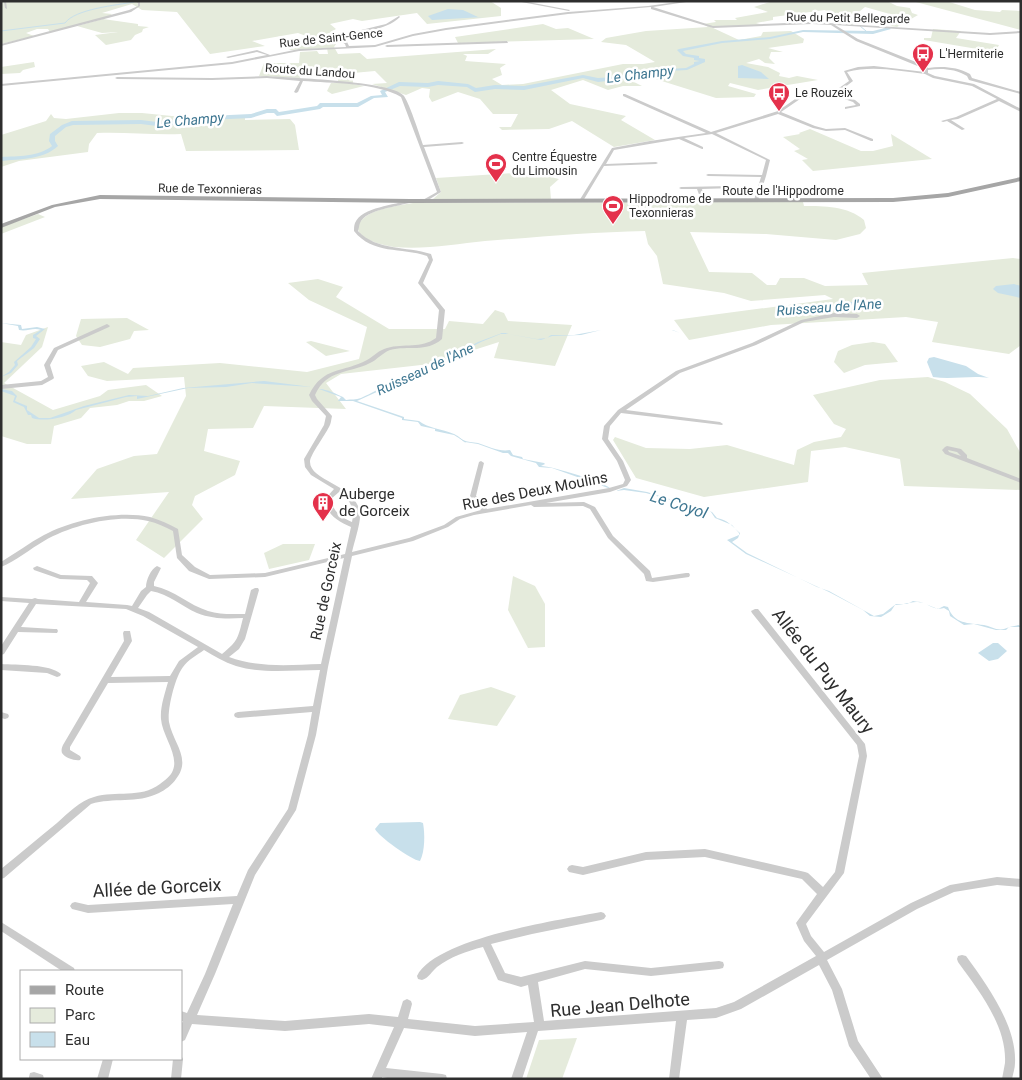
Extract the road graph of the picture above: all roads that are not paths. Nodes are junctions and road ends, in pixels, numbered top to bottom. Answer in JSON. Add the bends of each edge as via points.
{"nodes":[{"id":1,"x":5,"y":1,"type":"edge"},
{"id":2,"x":136,"y":1,"type":"edge"},
{"id":3,"x":517,"y":1,"type":"edge"},
{"id":4,"x":692,"y":1,"type":"edge"},
{"id":5,"x":648,"y":7,"type":"junction"},
{"id":6,"x":6,"y":8,"type":"dead end"},
{"id":7,"x":577,"y":12,"type":"junction"},
{"id":8,"x":399,"y":16,"type":"dead end"},
{"id":9,"x":830,"y":24,"type":"junction"},
{"id":10,"x":1021,"y":32,"type":"edge"},
{"id":11,"x":507,"y":42,"type":"dead end"},
{"id":12,"x":1,"y":45,"type":"edge"},
{"id":13,"x":379,"y":45,"type":"junction"},
{"id":14,"x":348,"y":47,"type":"junction"},
{"id":15,"x":269,"y":55,"type":"junction"},
{"id":16,"x":228,"y":57,"type":"dead end"},
{"id":17,"x":927,"y":71,"type":"junction"},
{"id":18,"x":93,"y":76,"type":"junction"},
{"id":19,"x":302,"y":80,"type":"junction"},
{"id":20,"x":1,"y":85,"type":"edge"},
{"id":21,"x":1011,"y":91,"type":"junction"},
{"id":22,"x":296,"y":92,"type":"dead end"},
{"id":23,"x":1021,"y":93,"type":"edge"},
{"id":24,"x":833,"y":94,"type":"junction"},
{"id":25,"x":990,"y":94,"type":"junction"},
{"id":26,"x":624,"y":95,"type":"dead end"},
{"id":27,"x":998,"y":100,"type":"junction"},
{"id":28,"x":846,"y":108,"type":"dead end"},
{"id":29,"x":1021,"y":111,"type":"edge"},
{"id":30,"x":778,"y":112,"type":"junction"},
{"id":31,"x":963,"y":129,"type":"dead end"},
{"id":32,"x":713,"y":133,"type":"junction"},
{"id":33,"x":680,"y":138,"type":"junction"},
{"id":34,"x":872,"y":140,"type":"dead end"},
{"id":35,"x":462,"y":143,"type":"dead end"},
{"id":36,"x":422,"y":146,"type":"junction"},
{"id":37,"x":702,"y":148,"type":"dead end"},
{"id":38,"x":656,"y":163,"type":"dead end"},
{"id":39,"x":604,"y":165,"type":"junction"},
{"id":40,"x":708,"y":175,"type":"dead end"},
{"id":41,"x":764,"y":176,"type":"junction"},
{"id":42,"x":1021,"y":178,"type":"edge"},
{"id":43,"x":681,"y":188,"type":"dead end"},
{"id":44,"x":699,"y":188,"type":"junction"},
{"id":45,"x":733,"y":188,"type":"dead end"},
{"id":46,"x":704,"y":200,"type":"junction"},
{"id":47,"x":756,"y":200,"type":"junction"},
{"id":48,"x":410,"y":201,"type":"junction"},
{"id":49,"x":423,"y":201,"type":"junction"},
{"id":50,"x":581,"y":201,"type":"junction"},
{"id":51,"x":1,"y":226,"type":"edge"},
{"id":52,"x":857,"y":316,"type":"dead end"},
{"id":53,"x":107,"y":326,"type":"dead end"},
{"id":54,"x":1,"y":387,"type":"edge"},
{"id":55,"x":620,"y":411,"type":"junction"},
{"id":56,"x":720,"y":424,"type":"dead end"},
{"id":57,"x":964,"y":459,"type":"dead end"},
{"id":58,"x":482,"y":463,"type":"dead end"},
{"id":59,"x":1021,"y":481,"type":"edge"},
{"id":60,"x":338,"y":489,"type":"junction"},
{"id":61,"x":526,"y":503,"type":"junction"},
{"id":62,"x":485,"y":511,"type":"junction"},
{"id":63,"x":355,"y":526,"type":"junction"},
{"id":64,"x":349,"y":556,"type":"junction"},
{"id":65,"x":1,"y":565,"type":"edge"},
{"id":66,"x":37,"y":568,"type":"dead end"},
{"id":67,"x":157,"y":568,"type":"dead end"},
{"id":68,"x":686,"y":575,"type":"dead end"},
{"id":69,"x":150,"y":588,"type":"junction"},
{"id":70,"x":255,"y":590,"type":"dead end"},
{"id":71,"x":1,"y":599,"type":"edge"},
{"id":72,"x":35,"y":600,"type":"junction"},
{"id":73,"x":82,"y":603,"type":"junction"},
{"id":74,"x":134,"y":609,"type":"junction"},
{"id":75,"x":755,"y":611,"type":"dead end"},
{"id":76,"x":248,"y":616,"type":"junction"},
{"id":77,"x":17,"y":629,"type":"junction"},
{"id":78,"x":54,"y":631,"type":"dead end"},
{"id":79,"x":127,"y":633,"type":"dead end"},
{"id":80,"x":204,"y":647,"type":"junction"},
{"id":81,"x":1,"y":652,"type":"edge"},
{"id":82,"x":223,"y":658,"type":"junction"},
{"id":83,"x":1,"y":667,"type":"edge"},
{"id":84,"x":324,"y":667,"type":"junction"},
{"id":85,"x":57,"y":674,"type":"dead end"},
{"id":86,"x":173,"y":679,"type":"junction"},
{"id":87,"x":105,"y":680,"type":"junction"},
{"id":88,"x":317,"y":709,"type":"junction"},
{"id":89,"x":238,"y":715,"type":"dead end"},
{"id":90,"x":77,"y":758,"type":"dead end"},
{"id":91,"x":572,"y":869,"type":"dead end"},
{"id":92,"x":1,"y":875,"type":"edge"},
{"id":93,"x":1021,"y":883,"type":"edge"},
{"id":94,"x":822,"y":894,"type":"junction"},
{"id":95,"x":240,"y":900,"type":"junction"},
{"id":96,"x":75,"y":906,"type":"dead end"},
{"id":97,"x":601,"y":916,"type":"dead end"},
{"id":98,"x":1,"y":926,"type":"edge"},
{"id":99,"x":485,"y":941,"type":"junction"},
{"id":100,"x":822,"y":958,"type":"junction"},
{"id":101,"x":962,"y":959,"type":"dead end"},
{"id":102,"x":720,"y":965,"type":"dead end"},
{"id":103,"x":68,"y":970,"type":"edge"},
{"id":104,"x":422,"y":976,"type":"dead end"},
{"id":105,"x":532,"y":979,"type":"junction"},
{"id":106,"x":407,"y":1004,"type":"dead end"},
{"id":107,"x":682,"y":1016,"type":"junction"},
{"id":108,"x":186,"y":1017,"type":"edge"},
{"id":109,"x":401,"y":1023,"type":"junction"},
{"id":110,"x":537,"y":1028,"type":"junction"},
{"id":111,"x":182,"y":1033,"type":"edge"},
{"id":112,"x":108,"y":1060,"type":"edge"},
{"id":113,"x":178,"y":1060,"type":"edge"},
{"id":114,"x":377,"y":1075,"type":"edge"},
{"id":115,"x":102,"y":1079,"type":"edge"},
{"id":116,"x":176,"y":1079,"type":"edge"},
{"id":117,"x":442,"y":1079,"type":"edge"},
{"id":118,"x":516,"y":1079,"type":"edge"},
{"id":119,"x":674,"y":1079,"type":"edge"},
{"id":120,"x":878,"y":1079,"type":"edge"},
{"id":121,"x":1007,"y":1079,"type":"edge"}],
"edges":[{"from":1,"to":6,"type":"street"},
{"from":2,"to":12,"type":"street","via":[[139,6],[130,11]]},
{"from":3,"to":7,"type":"street"},
{"from":4,"to":5,"type":"street","name":"Rue de Saint-Gence"},
{"from":5,"to":7,"type":"street","name":"Rue de Saint-Gence"},
{"from":5,"to":9,"type":"street","name":"Rue du Petit Bellegarde","via":[[713,27]]},
{"from":7,"to":13,"type":"street","name":"Rue de Saint-Gence","via":[[436,31]]},
{"from":8,"to":14,"type":"street","via":[[392,22],[347,34],[340,39]]},
{"from":9,"to":10,"type":"street","name":"Rue du Petit Bellegarde","via":[[990,34]]},
{"from":9,"to":17,"type":"street","via":[[856,40]]},
{"from":11,"to":13,"type":"street"},
{"from":13,"to":14,"type":"street","name":"Rue de Saint-Gence"},
{"from":14,"to":15,"type":"street","name":"Rue de Saint-Gence"},
{"from":15,"to":16,"type":"street","via":[[257,51]]},
{"from":15,"to":18,"type":"street","name":"Rue de Saint-Gence","via":[[232,63]]},
{"from":17,"to":21,"type":"street","via":[[939,66],[960,70],[970,78]]},
{"from":17,"to":24,"type":"street","via":[[882,67],[850,69],[845,72],[851,81]]},
{"from":17,"to":25,"type":"street","via":[[936,78],[973,84]]},
{"from":18,"to":19,"type":"street","name":"Route du Landou"},
{"from":18,"to":20,"type":"street","name":"Rue de Saint-Gence"},
{"from":19,"to":22,"type":"street"},
{"from":19,"to":36,"type":"street","name":"Route du Landou","via":[[368,85],[401,94]]},
{"from":21,"to":23,"type":"street"},
{"from":21,"to":25,"type":"street"},
{"from":24,"to":28,"type":"street","via":[[859,105]]},
{"from":24,"to":30,"type":"street","via":[[799,98]]},
{"from":25,"to":27,"type":"street"},
{"from":26,"to":32,"type":"street"},
{"from":27,"to":29,"type":"street"},
{"from":27,"to":31,"type":"street","via":[[946,121]]},
{"from":30,"to":32,"type":"street"},
{"from":30,"to":34,"type":"street","via":[[814,127],[846,129]]},
{"from":32,"to":33,"type":"street"},
{"from":32,"to":41,"type":"street","via":[[768,160]]},
{"from":33,"to":37,"type":"street"},
{"from":33,"to":39,"type":"street","via":[[618,147],[613,149]]},
{"from":35,"to":36,"type":"street"},
{"from":36,"to":49,"type":"street","name":"Route du Landou","via":[[439,192]]},
{"from":38,"to":39,"type":"street"},
{"from":39,"to":50,"type":"street"},
{"from":40,"to":41,"type":"street"},
{"from":41,"to":47,"type":"street"},
{"from":42,"to":47,"type":"main road","name":"Route de l'Hippodrome","via":[[965,192],[916,199]]},
{"from":43,"to":44,"type":"street"},
{"from":44,"to":45,"type":"street"},
{"from":44,"to":46,"type":"street"},
{"from":46,"to":47,"type":"main road","name":"Route de l'Hippodrome"},
{"from":46,"to":50,"type":"main road","name":"Route de l'Hippodrome"},
{"from":48,"to":49,"type":"main road","name":"Rue de Texonnieras"},
{"from":48,"to":51,"type":"main road","name":"Rue de Texonnieras","via":[[100,197],[54,206]]},
{"from":48,"to":60,"type":"street","name":"Rue de Gorceix","via":[[367,215],[358,221],[356,231],[372,243],[430,255],[431,260],[420,283],[442,310],[440,339],[433,345],[380,352],[368,362],[335,372],[314,388],[314,400],[330,416],[307,459],[308,467],[313,474]]},
{"from":49,"to":50,"type":"main road","name":"Route de l'Hippodrome"},
{"from":52,"to":55,"type":"street","name":"Rue des Deux Moulins","via":[[803,321],[754,344],[678,372]]},
{"from":53,"to":54,"type":"street","via":[[56,349],[47,365],[51,378],[42,383]]},
{"from":55,"to":56,"type":"street"},
{"from":55,"to":61,"type":"street","name":"Rue des Deux Moulins","via":[[605,431],[605,439],[628,475],[625,485]]},
{"from":57,"to":59,"type":"street"},
{"from":58,"to":62,"type":"street","via":[[473,496]]},
{"from":60,"to":63,"type":"street","name":"Rue de Gorceix","via":[[353,501],[357,515]]},
{"from":60,"to":63,"type":"street","via":[[328,499],[328,504],[337,517]]},
{"from":61,"to":62,"type":"street","name":"Rue des Deux Moulins"},
{"from":61,"to":68,"type":"street","via":[[538,506],[584,504],[593,508],[610,537],[648,573],[649,579]]},
{"from":62,"to":64,"type":"street","name":"Rue des Deux Moulins","via":[[458,518],[411,540]]},
{"from":63,"to":64,"type":"street","name":"Rue de Gorceix"},
{"from":64,"to":65,"type":"street","name":"Rue des Deux Moulins","via":[[265,575],[209,577],[192,569],[179,556],[176,530],[150,519],[132,518],[87,523],[59,532]]},
{"from":64,"to":84,"type":"street","name":"Rue de Gorceix"},
{"from":66,"to":73,"type":"street","via":[[60,577],[90,578],[94,583]]},
{"from":67,"to":69,"type":"street"},
{"from":69,"to":74,"type":"street"},
{"from":69,"to":76,"type":"street","via":[[161,589],[207,614]]},
{"from":70,"to":76,"type":"street"},
{"from":71,"to":72,"type":"street"},
{"from":72,"to":73,"type":"street"},
{"from":72,"to":77,"type":"street"},
{"from":73,"to":74,"type":"street"},
{"from":74,"to":80,"type":"street"},
{"from":75,"to":94,"type":"street","name":"Allée du Puy Maury","via":[[861,744],[864,756],[839,873]]},
{"from":76,"to":82,"type":"street","via":[[241,639]]},
{"from":77,"to":78,"type":"street"},
{"from":77,"to":81,"type":"street"},
{"from":79,"to":87,"type":"street","via":[[128,641]]},
{"from":80,"to":82,"type":"street"},
{"from":80,"to":86,"type":"street","via":[[178,667]]},
{"from":82,"to":84,"type":"street","via":[[249,666]]},
{"from":83,"to":85,"type":"street","via":[[48,670]]},
{"from":84,"to":88,"type":"street","name":"Rue de Gorceix"},
{"from":86,"to":87,"type":"street"},
{"from":86,"to":92,"type":"street","via":[[164,718],[179,755],[178,768],[171,779],[146,795],[97,798],[88,802]]},
{"from":87,"to":90,"type":"street","via":[[66,746],[66,752]]},
{"from":88,"to":89,"type":"street"},
{"from":88,"to":95,"type":"street","name":"Rue de Gorceix","via":[[292,810],[251,873]]},
{"from":91,"to":94,"type":"street","via":[[583,870],[646,856],[705,853],[804,876]]},
{"from":93,"to":100,"type":"street","name":"Rue Jean Delhote","via":[[997,881],[953,888],[914,906]]},
{"from":94,"to":100,"type":"street","name":"Allée du Puy Maury","via":[[801,923],[807,938]]},
{"from":95,"to":96,"type":"street","name":"Allée de Gorceix","via":[[88,909]]},
{"from":95,"to":108,"type":"street","name":"Rue de Gorceix"},
{"from":97,"to":99,"type":"street"},
{"from":98,"to":103,"type":"street"},
{"from":99,"to":104,"type":"street","via":[[439,959]]},
{"from":99,"to":105,"type":"street","via":[[502,977],[521,982]]},
{"from":100,"to":107,"type":"street","name":"Rue Jean Delhote","via":[[737,1006],[716,1013]]},
{"from":100,"to":120,"type":"street","via":[[838,990],[853,1043]]},
{"from":101,"to":121,"type":"street","via":[[997,1012],[1011,1067]]},
{"from":102,"to":105,"type":"street","via":[[651,972],[585,965]]},
{"from":105,"to":110,"type":"street"},
{"from":106,"to":109,"type":"street"},
{"from":107,"to":110,"type":"street","name":"Rue Jean Delhote"},
{"from":107,"to":119,"type":"street"},
{"from":108,"to":109,"type":"street","name":"Rue Jean Delhote","via":[[285,1026],[369,1019]]},
{"from":108,"to":111,"type":"street","name":"Rue de Gorceix"},
{"from":109,"to":110,"type":"street","name":"Rue Jean Delhote","via":[[475,1031]]},
{"from":109,"to":114,"type":"street"},
{"from":110,"to":118,"type":"street"},
{"from":112,"to":115,"type":"street"},
{"from":113,"to":116,"type":"street"},
{"from":114,"to":117,"type":"street"}]}
